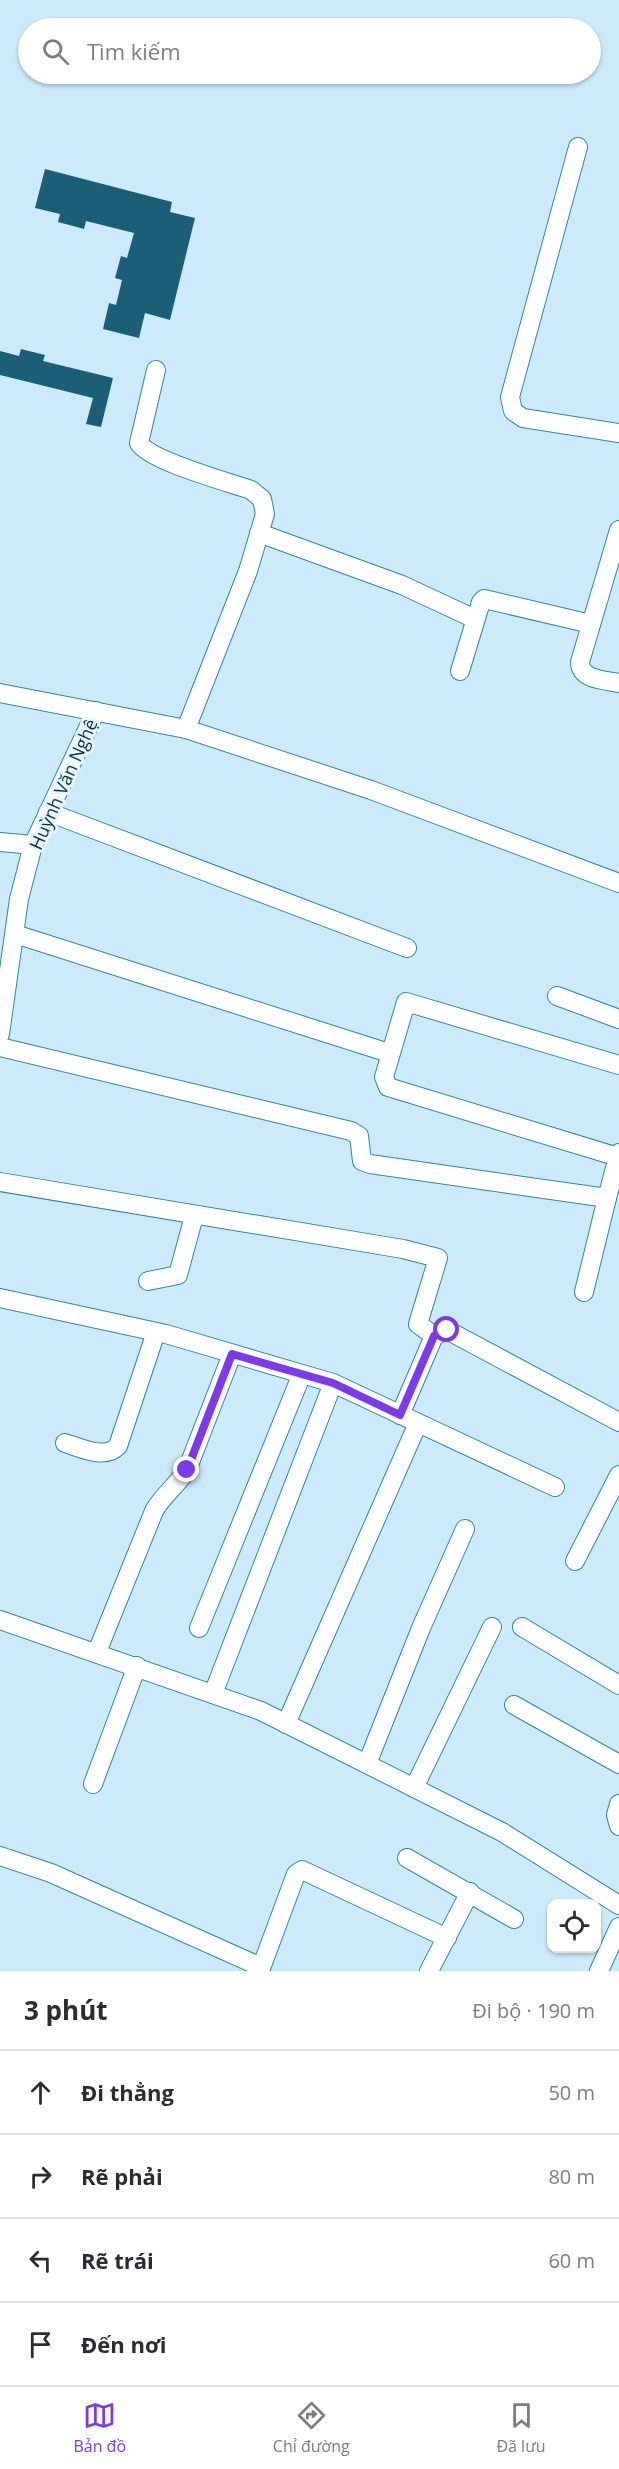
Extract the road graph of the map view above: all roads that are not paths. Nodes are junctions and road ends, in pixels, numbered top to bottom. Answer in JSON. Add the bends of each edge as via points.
{"nodes":[{"id":1,"x":578,"y":147,"type":"dead end"},
{"id":2,"x":156,"y":370,"type":"dead end"},
{"id":3,"x":619,"y":434,"type":"edge"},
{"id":4,"x":619,"y":530,"type":"edge"},
{"id":5,"x":260,"y":533,"type":"junction"},
{"id":6,"x":475,"y":619,"type":"junction"},
{"id":7,"x":591,"y":624,"type":"junction"},
{"id":8,"x":460,"y":671,"type":"dead end"},
{"id":9,"x":619,"y":683,"type":"edge"},
{"id":10,"x":0,"y":693,"type":"edge"},
{"id":11,"x":96,"y":711,"type":"junction"},
{"id":12,"x":186,"y":729,"type":"junction"},
{"id":13,"x":48,"y":813,"type":"junction"},
{"id":14,"x":0,"y":842,"type":"edge"},
{"id":15,"x":33,"y":845,"type":"junction"},
{"id":16,"x":619,"y":883,"type":"edge"},
{"id":17,"x":9,"y":941,"type":"edge"},
{"id":18,"x":406,"y":948,"type":"dead end"},
{"id":19,"x":556,"y":996,"type":"dead end"},
{"id":20,"x":619,"y":1018,"type":"edge"},
{"id":21,"x":0,"y":1034,"type":"edge"},
{"id":22,"x":0,"y":1047,"type":"edge"},
{"id":23,"x":389,"y":1053,"type":"junction"},
{"id":24,"x":619,"y":1065,"type":"edge"},
{"id":25,"x":618,"y":1155,"type":"edge"},
{"id":26,"x":0,"y":1182,"type":"edge"},
{"id":27,"x":607,"y":1198,"type":"junction"},
{"id":28,"x":194,"y":1216,"type":"junction"},
{"id":29,"x":148,"y":1281,"type":"dead end"},
{"id":30,"x":584,"y":1292,"type":"dead end"},
{"id":31,"x":0,"y":1298,"type":"edge"},
{"id":32,"x":156,"y":1332,"type":"junction"},
{"id":33,"x":434,"y":1336,"type":"junction"},
{"id":34,"x":232,"y":1354,"type":"junction"},
{"id":35,"x":301,"y":1376,"type":"junction"},
{"id":36,"x":333,"y":1383,"type":"junction"},
{"id":37,"x":400,"y":1415,"type":"junction"},
{"id":38,"x":619,"y":1422,"type":"edge"},
{"id":39,"x":418,"y":1423,"type":"junction"},
{"id":40,"x":65,"y":1443,"type":"dead end"},
{"id":41,"x":619,"y":1475,"type":"edge"},
{"id":42,"x":555,"y":1487,"type":"dead end"},
{"id":43,"x":465,"y":1530,"type":"dead end"},
{"id":44,"x":575,"y":1561,"type":"dead end"},
{"id":45,"x":0,"y":1620,"type":"edge"},
{"id":46,"x":492,"y":1627,"type":"dead end"},
{"id":47,"x":522,"y":1627,"type":"dead end"},
{"id":48,"x":199,"y":1628,"type":"dead end"},
{"id":49,"x":97,"y":1652,"type":"junction"},
{"id":50,"x":136,"y":1666,"type":"junction"},
{"id":51,"x":619,"y":1685,"type":"edge"},
{"id":52,"x":213,"y":1694,"type":"junction"},
{"id":53,"x":514,"y":1705,"type":"dead end"},
{"id":54,"x":286,"y":1724,"type":"junction"},
{"id":55,"x":367,"y":1764,"type":"junction"},
{"id":56,"x":619,"y":1764,"type":"edge"},
{"id":57,"x":93,"y":1784,"type":"dead end"},
{"id":58,"x":414,"y":1788,"type":"junction"},
{"id":59,"x":619,"y":1804,"type":"edge"},
{"id":60,"x":619,"y":1826,"type":"edge"},
{"id":61,"x":0,"y":1856,"type":"edge"},
{"id":62,"x":407,"y":1858,"type":"dead end"},
{"id":63,"x":470,"y":1892,"type":"junction"},
{"id":64,"x":619,"y":1905,"type":"edge"},
{"id":65,"x":514,"y":1919,"type":"dead end"},
{"id":66,"x":619,"y":1927,"type":"edge"},
{"id":67,"x":447,"y":1938,"type":"junction"},
{"id":68,"x":261,"y":1969,"type":"edge"},
{"id":69,"x":429,"y":1971,"type":"edge"},
{"id":70,"x":599,"y":1971,"type":"edge"}],
"edges":[{"from":1,"to":3,"type":"street","via":[[510,397],[513,411],[523,418]]},
{"from":2,"to":5,"type":"street","via":[[142,447],[162,459],[251,490],[262,499],[265,514]]},
{"from":4,"to":7,"type":"street"},
{"from":5,"to":6,"type":"street","via":[[402,585]]},
{"from":5,"to":12,"type":"street"},
{"from":6,"to":7,"type":"street","via":[[484,600]]},
{"from":6,"to":8,"type":"street"},
{"from":7,"to":9,"type":"street","via":[[580,668],[585,675]]},
{"from":10,"to":11,"type":"street"},
{"from":11,"to":12,"type":"street"},
{"from":11,"to":13,"type":"street","name":"Huỳnh Văn Nghệ"},
{"from":12,"to":16,"type":"street","via":[[371,790]]},
{"from":13,"to":15,"type":"street","name":"Huỳnh Văn Nghệ"},
{"from":13,"to":18,"type":"street"},
{"from":14,"to":15,"type":"street"},
{"from":15,"to":17,"type":"street","name":"Huỳnh Văn Nghệ"},
{"from":17,"to":21,"type":"street","name":"Huỳnh Văn Nghệ"},
{"from":17,"to":23,"type":"street"},
{"from":19,"to":20,"type":"street"},
{"from":22,"to":27,"type":"street","via":[[351,1131],[359,1136],[362,1161],[370,1164]]},
{"from":23,"to":24,"type":"street","via":[[406,1002]]},
{"from":23,"to":25,"type":"street","via":[[384,1077],[388,1087]]},
{"from":25,"to":27,"type":"street"},
{"from":26,"to":28,"type":"street"},
{"from":27,"to":30,"type":"street"},
{"from":28,"to":29,"type":"street","via":[[178,1275]]},
{"from":28,"to":33,"type":"street","via":[[438,1258],[418,1324]]},
{"from":31,"to":32,"type":"street"},
{"from":32,"to":34,"type":"street"},
{"from":32,"to":40,"type":"street","via":[[118,1446],[113,1452],[103,1453]]},
{"from":33,"to":37,"type":"street"},
{"from":33,"to":38,"type":"street","via":[[447,1330],[457,1333]]},
{"from":34,"to":35,"type":"street"},
{"from":34,"to":49,"type":"street","via":[[187,1470],[154,1511]]},
{"from":35,"to":36,"type":"street"},
{"from":35,"to":48,"type":"street"},
{"from":36,"to":37,"type":"street"},
{"from":36,"to":52,"type":"street"},
{"from":37,"to":39,"type":"street"},
{"from":39,"to":42,"type":"street"},
{"from":39,"to":54,"type":"street"},
{"from":41,"to":44,"type":"street"},
{"from":43,"to":55,"type":"street"},
{"from":45,"to":49,"type":"street"},
{"from":46,"to":58,"type":"street"},
{"from":47,"to":51,"type":"street"},
{"from":49,"to":50,"type":"street"},
{"from":50,"to":52,"type":"street"},
{"from":50,"to":57,"type":"street"},
{"from":52,"to":54,"type":"street"},
{"from":53,"to":56,"type":"street"},
{"from":54,"to":55,"type":"street"},
{"from":55,"to":58,"type":"street"},
{"from":58,"to":64,"type":"street","via":[[502,1832]]},
{"from":59,"to":60,"type":"street"},
{"from":61,"to":68,"type":"street","via":[[51,1873]]},
{"from":62,"to":63,"type":"street"},
{"from":63,"to":65,"type":"street"},
{"from":63,"to":67,"type":"street"},
{"from":66,"to":70,"type":"street"},
{"from":67,"to":68,"type":"street","via":[[302,1870],[296,1874]]},
{"from":67,"to":69,"type":"street"}]}
